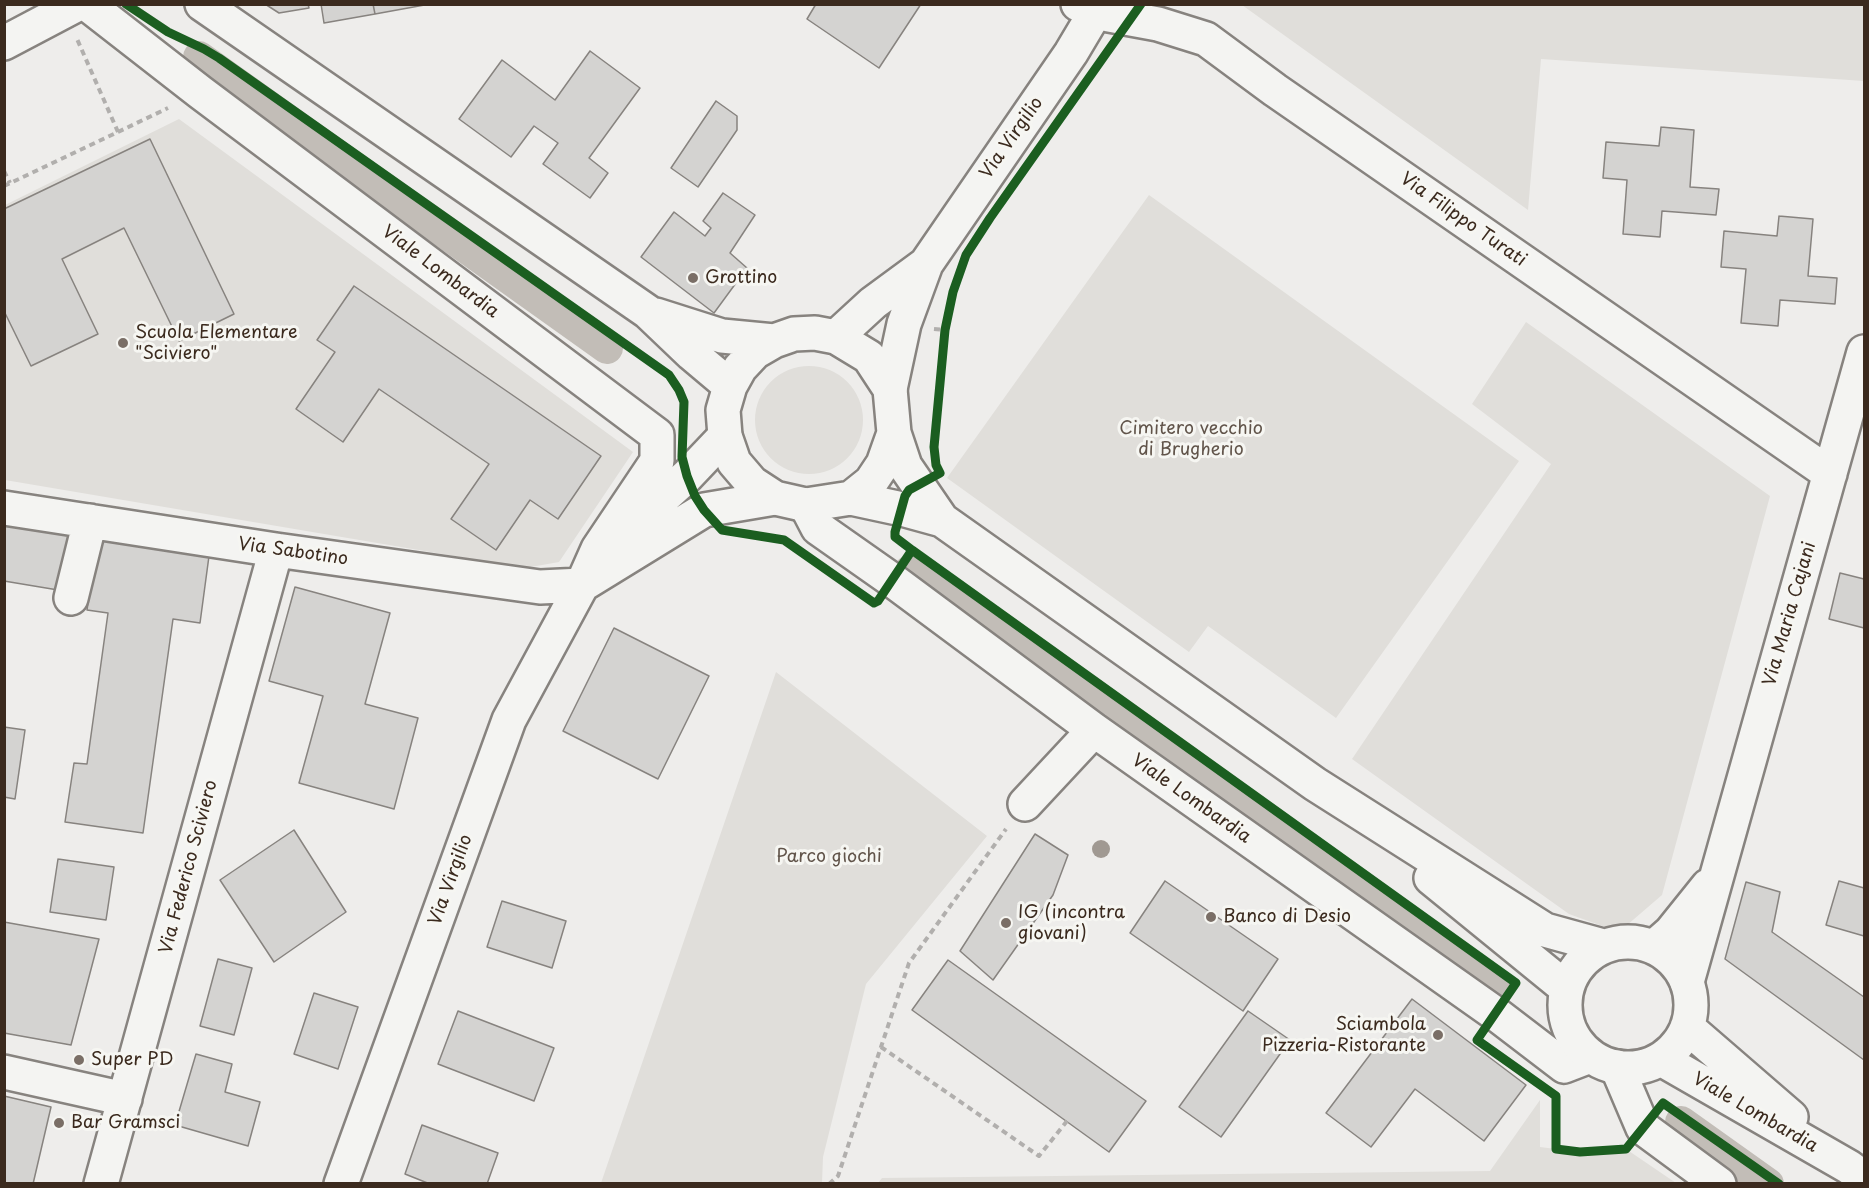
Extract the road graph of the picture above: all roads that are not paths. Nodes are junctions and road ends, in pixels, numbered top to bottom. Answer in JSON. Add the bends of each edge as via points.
{"nodes":[{"id":1,"x":202,"y":4,"type":"edge"},
{"id":2,"x":77,"y":7,"type":"edge"},
{"id":3,"x":1087,"y":8,"type":"edge"},
{"id":4,"x":4,"y":43,"type":"edge"},
{"id":5,"x":926,"y":264,"type":"junction"},
{"id":6,"x":648,"y":312,"type":"junction"},
{"id":7,"x":836,"y":337,"type":"junction"},
{"id":8,"x":774,"y":341,"type":"junction"},
{"id":9,"x":1864,"y":352,"type":"edge"},
{"id":10,"x":730,"y":386,"type":"junction"},
{"id":11,"x":890,"y":389,"type":"junction"},
{"id":12,"x":1858,"y":403,"type":"edge"},
{"id":13,"x":894,"y":433,"type":"junction"},
{"id":14,"x":725,"y":436,"type":"junction"},
{"id":15,"x":1830,"y":474,"type":"junction"},
{"id":16,"x":851,"y":498,"type":"junction"},
{"id":17,"x":790,"y":502,"type":"junction"},
{"id":18,"x":4,"y":508,"type":"edge"},
{"id":19,"x":942,"y":520,"type":"junction"},
{"id":20,"x":90,"y":521,"type":"junction"},
{"id":21,"x":276,"y":550,"type":"junction"},
{"id":22,"x":582,"y":585,"type":"junction"},
{"id":23,"x":71,"y":598,"type":"dead end"},
{"id":24,"x":1094,"y":730,"type":"junction"},
{"id":25,"x":1315,"y":784,"type":"junction"},
{"id":26,"x":1025,"y":804,"type":"road end"},
{"id":27,"x":1716,"y":875,"type":"junction"},
{"id":28,"x":1603,"y":946,"type":"junction"},
{"id":29,"x":1654,"y":947,"type":"junction"},
{"id":30,"x":1687,"y":982,"type":"junction"},
{"id":31,"x":1566,"y":988,"type":"junction"},
{"id":32,"x":1687,"y":1027,"type":"junction"},
{"id":33,"x":1661,"y":1059,"type":"junction"},
{"id":34,"x":1603,"y":1062,"type":"junction"},
{"id":35,"x":4,"y":1072,"type":"edge"},
{"id":36,"x":125,"y":1099,"type":"junction"},
{"id":37,"x":1857,"y":1173,"type":"edge"},
{"id":38,"x":101,"y":1184,"type":"edge"},
{"id":39,"x":341,"y":1184,"type":"edge"},
{"id":40,"x":1719,"y":1184,"type":"edge"}],
"edges":[{"from":1,"to":6,"type":"street"},
{"from":2,"to":4,"type":"street"},
{"from":2,"to":22,"type":"street","name":"Viale Lombardia","via":[[200,92],[657,435],[657,461],[598,549]]},
{"from":3,"to":5,"type":"street","name":"Via Virgilio","via":[[1071,53]]},
{"from":3,"to":15,"type":"street","name":"Via Filippo Turati","via":[[1206,39]]},
{"from":5,"to":7,"type":"street","name":"Via Virgilio","via":[[873,303]]},
{"from":5,"to":11,"type":"street","name":"Via Virgilio","via":[[904,324]]},
{"from":6,"to":8,"type":"street","via":[[722,336]]},
{"from":6,"to":10,"type":"street"},
{"from":7,"to":8,"type":"street","via":[[794,334]]},
{"from":7,"to":11,"type":"street","via":[[869,357]]},
{"from":8,"to":10,"type":"street","via":[[755,352]]},
{"from":9,"to":12,"type":"street","name":"Via Maria Cajani"},
{"from":10,"to":14,"type":"street","via":[[723,411]]},
{"from":11,"to":13,"type":"street"},
{"from":12,"to":15,"type":"street","name":"Via Maria Cajani"},
{"from":13,"to":16,"type":"street","via":[[883,464],[871,482]]},
{"from":13,"to":19,"type":"street","via":[[905,466]]},
{"from":14,"to":17,"type":"street","via":[[734,462],[752,483]]},
{"from":14,"to":22,"type":"street","name":"Via Virgilio","via":[[616,540]]},
{"from":15,"to":27,"type":"street","name":"Via Maria Cajani"},
{"from":16,"to":17,"type":"street"},
{"from":16,"to":19,"type":"street"},
{"from":17,"to":22,"type":"street","via":[[704,510]]},
{"from":17,"to":24,"type":"street","name":"Viale Lombardia","via":[[818,528]]},
{"from":18,"to":20,"type":"street","name":"Via Sabotino"},
{"from":19,"to":25,"type":"street"},
{"from":20,"to":21,"type":"street","name":"Via Sabotino"},
{"from":20,"to":23,"type":"street"},
{"from":21,"to":22,"type":"street","name":"Via Sabotino","via":[[540,587]]},
{"from":21,"to":36,"type":"street","name":"Via Federico Sciviero"},
{"from":22,"to":39,"type":"street","name":"Via Virgilio","via":[[509,720]]},
{"from":24,"to":26,"type":"street"},
{"from":24,"to":34,"type":"street","name":"Viale Lombardia","via":[[1564,1066]]},
{"from":25,"to":28,"type":"street","via":[[1545,930]]},
{"from":25,"to":31,"type":"street"},
{"from":27,"to":29,"type":"street","name":"Via Maria Cajani","via":[[1671,932]]},
{"from":27,"to":30,"type":"street","name":"Via Maria Cajani"},
{"from":28,"to":29,"type":"street","via":[[1629,942]]},
{"from":28,"to":31,"type":"street","via":[[1580,963]]},
{"from":29,"to":30,"type":"street","via":[[1668,956]]},
{"from":30,"to":32,"type":"street","via":[[1691,1005]]},
{"from":31,"to":34,"type":"street","via":[[1568,1026],[1576,1042]]},
{"from":32,"to":33,"type":"street","via":[[1677,1045]]},
{"from":32,"to":37,"type":"street","name":"Viale Lombardia"},
{"from":33,"to":34,"type":"street","via":[[1638,1068]]},
{"from":33,"to":37,"type":"street","name":"Viale Lombardia"},
{"from":34,"to":40,"type":"street","via":[[1643,1128]]},
{"from":35,"to":36,"type":"street"},
{"from":36,"to":38,"type":"street","name":"Via Federico Sciviero"}]}
